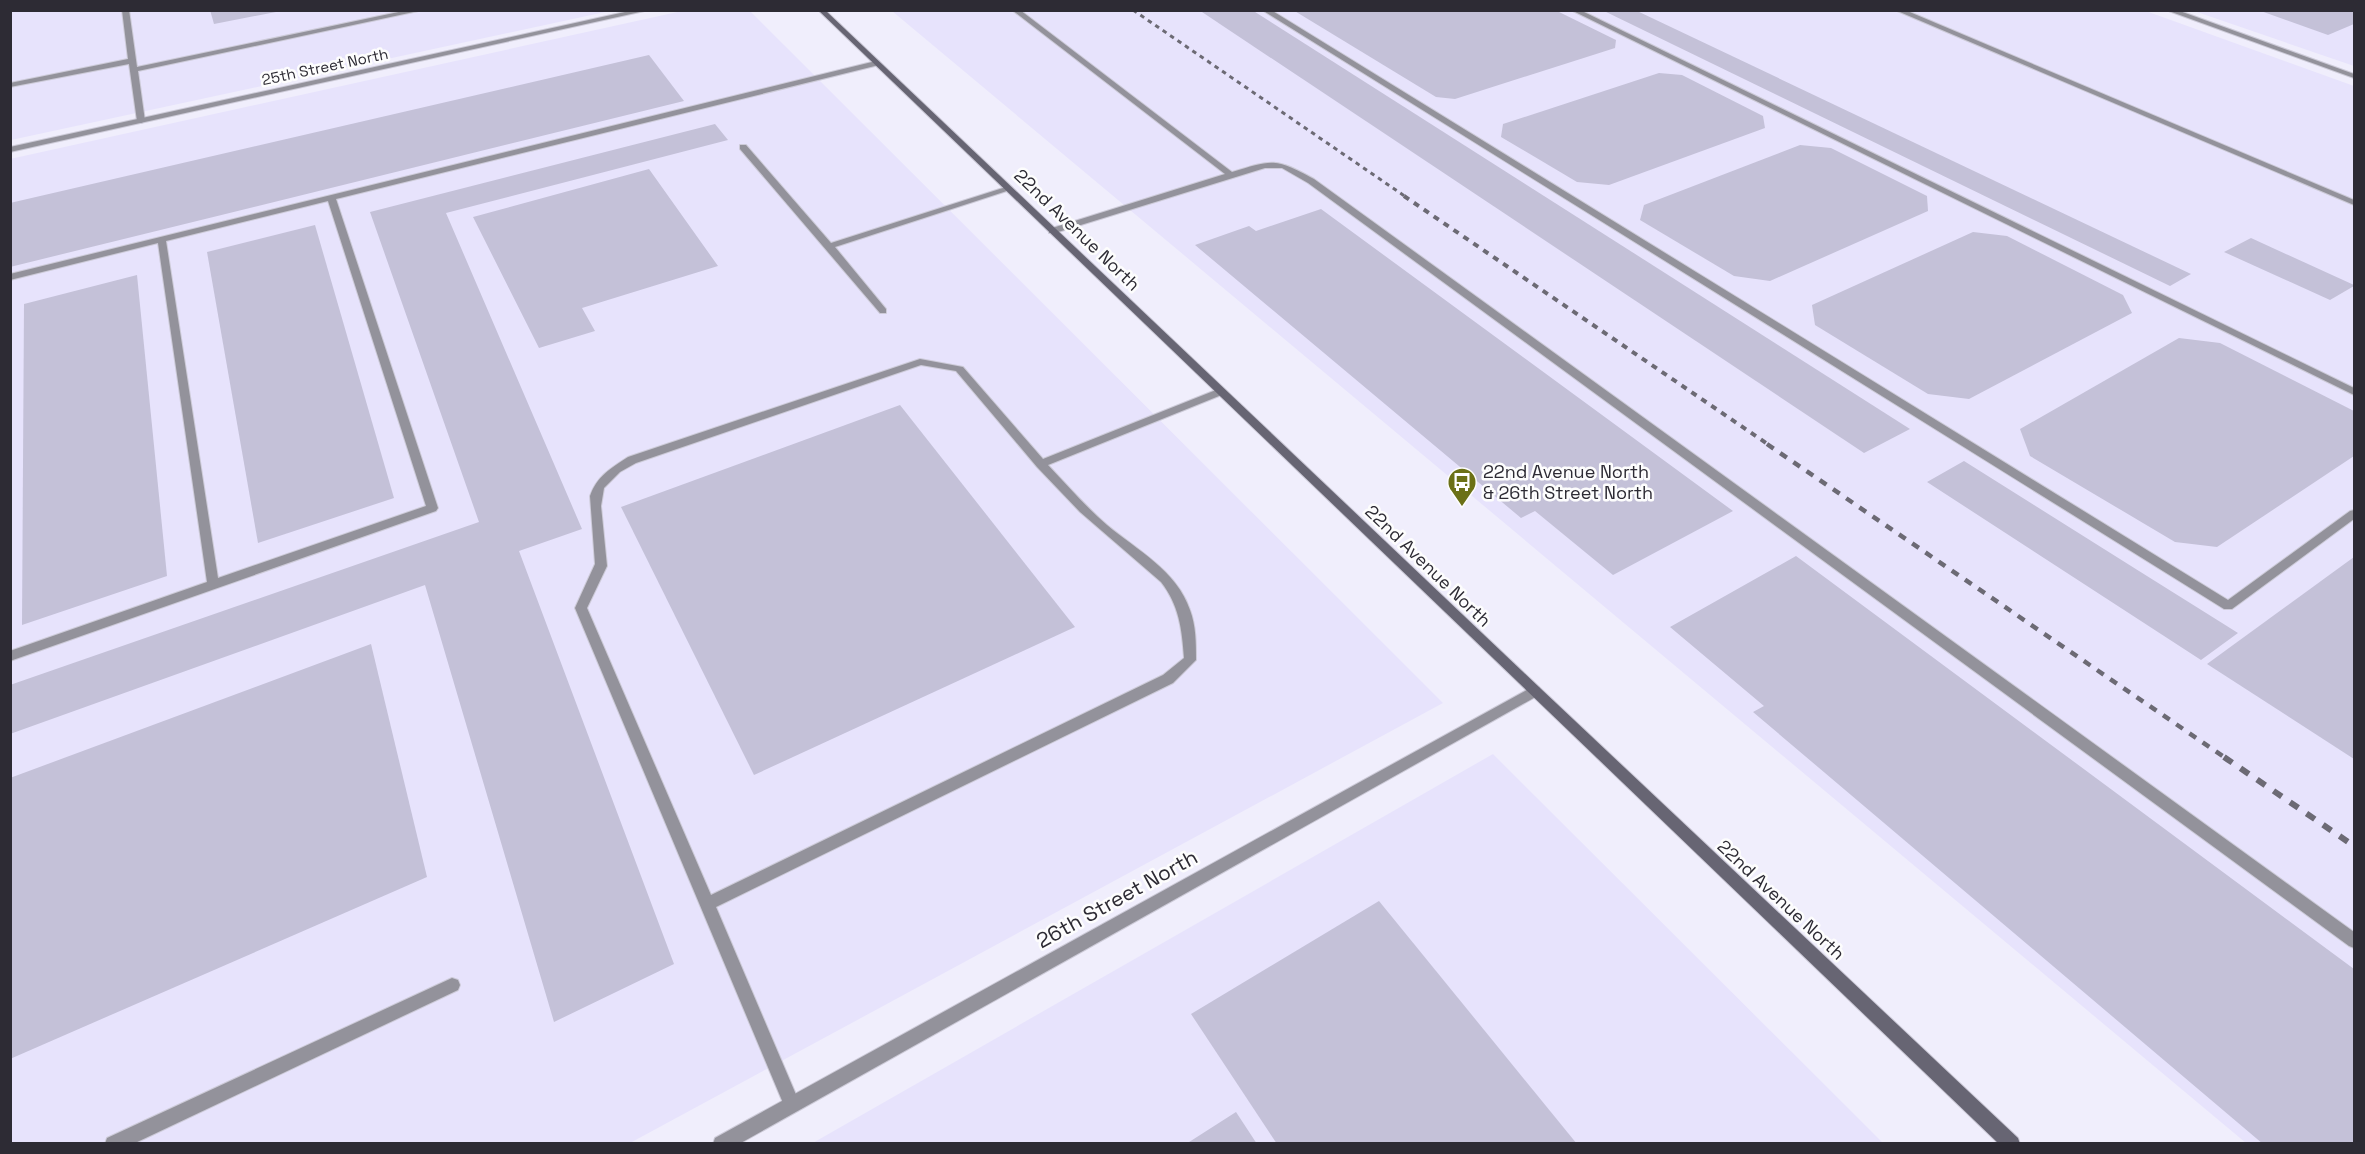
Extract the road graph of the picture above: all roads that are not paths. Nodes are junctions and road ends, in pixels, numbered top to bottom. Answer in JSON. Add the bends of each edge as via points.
{"nodes":[{"id":1,"x":125,"y":10,"type":"edge"},
{"id":2,"x":420,"y":10,"type":"edge"},
{"id":3,"x":646,"y":10,"type":"edge"},
{"id":4,"x":822,"y":10,"type":"edge"},
{"id":5,"x":1015,"y":10,"type":"edge"},
{"id":6,"x":1265,"y":10,"type":"edge"},
{"id":7,"x":1574,"y":10,"type":"edge"},
{"id":8,"x":1898,"y":10,"type":"edge"},
{"id":9,"x":2169,"y":10,"type":"edge"},
{"id":10,"x":132,"y":61,"type":"junction"},
{"id":11,"x":876,"y":63,"type":"junction"},
{"id":12,"x":134,"y":70,"type":"junction"},
{"id":13,"x":2355,"y":76,"type":"edge"},
{"id":14,"x":10,"y":85,"type":"edge"},
{"id":15,"x":141,"y":121,"type":"junction"},
{"id":16,"x":743,"y":147,"type":"dead end"},
{"id":17,"x":10,"y":150,"type":"edge"},
{"id":18,"x":1231,"y":175,"type":"junction"},
{"id":19,"x":1009,"y":189,"type":"junction"},
{"id":20,"x":332,"y":199,"type":"junction"},
{"id":21,"x":2355,"y":203,"type":"edge"},
{"id":22,"x":1052,"y":231,"type":"junction"},
{"id":23,"x":162,"y":241,"type":"junction"},
{"id":24,"x":829,"y":246,"type":"junction"},
{"id":25,"x":10,"y":277,"type":"edge"},
{"id":26,"x":883,"y":311,"type":"dead end"},
{"id":27,"x":1220,"y":392,"type":"junction"},
{"id":28,"x":2355,"y":392,"type":"edge"},
{"id":29,"x":1041,"y":464,"type":"junction"},
{"id":30,"x":2355,"y":514,"type":"edge"},
{"id":31,"x":213,"y":585,"type":"junction"},
{"id":32,"x":10,"y":656,"type":"edge"},
{"id":33,"x":1534,"y":692,"type":"junction"},
{"id":34,"x":706,"y":904,"type":"junction"},
{"id":35,"x":2355,"y":941,"type":"edge"},
{"id":36,"x":452,"y":985,"type":"dead end"},
{"id":37,"x":792,"y":1104,"type":"junction"},
{"id":38,"x":113,"y":1143,"type":"edge"},
{"id":39,"x":721,"y":1143,"type":"edge"},
{"id":40,"x":2013,"y":1143,"type":"edge"}],
"edges":[{"from":1,"to":10,"type":"street"},
{"from":2,"to":12,"type":"street"},
{"from":3,"to":15,"type":"street","name":"25th Street North"},
{"from":4,"to":11,"type":"main road","name":"22nd Avenue North"},
{"from":5,"to":18,"type":"street"},
{"from":6,"to":30,"type":"street","via":[[2228,606]]},
{"from":7,"to":28,"type":"street"},
{"from":8,"to":21,"type":"street"},
{"from":9,"to":13,"type":"street"},
{"from":10,"to":12,"type":"street"},
{"from":10,"to":14,"type":"street"},
{"from":11,"to":19,"type":"main road","name":"22nd Avenue North"},
{"from":11,"to":20,"type":"street"},
{"from":12,"to":15,"type":"street"},
{"from":15,"to":17,"type":"street","name":"25th Street North"},
{"from":16,"to":24,"type":"street"},
{"from":18,"to":22,"type":"street"},
{"from":18,"to":35,"type":"street","via":[[1264,165],[1284,166],[1311,182]]},
{"from":19,"to":22,"type":"main road","name":"22nd Avenue North"},
{"from":19,"to":24,"type":"street"},
{"from":20,"to":23,"type":"street"},
{"from":20,"to":31,"type":"street","via":[[432,508]]},
{"from":22,"to":27,"type":"main road","name":"22nd Avenue North"},
{"from":23,"to":25,"type":"street"},
{"from":23,"to":31,"type":"street"},
{"from":24,"to":26,"type":"street"},
{"from":27,"to":29,"type":"street"},
{"from":27,"to":33,"type":"main road","name":"22nd Avenue North"},
{"from":29,"to":34,"type":"street","via":[[1099,524],[1164,575],[1182,604],[1191,632],[1190,660],[1168,679]]},
{"from":29,"to":34,"type":"street","via":[[959,369],[920,362],[632,460],[611,471],[601,482],[594,499],[601,566],[580,608]]},
{"from":31,"to":32,"type":"street"},
{"from":33,"to":37,"type":"street","name":"26th Street North"},
{"from":33,"to":40,"type":"main road","name":"22nd Avenue North"},
{"from":34,"to":37,"type":"street"},
{"from":36,"to":38,"type":"street"},
{"from":37,"to":39,"type":"street","name":"26th Street North"}]}
